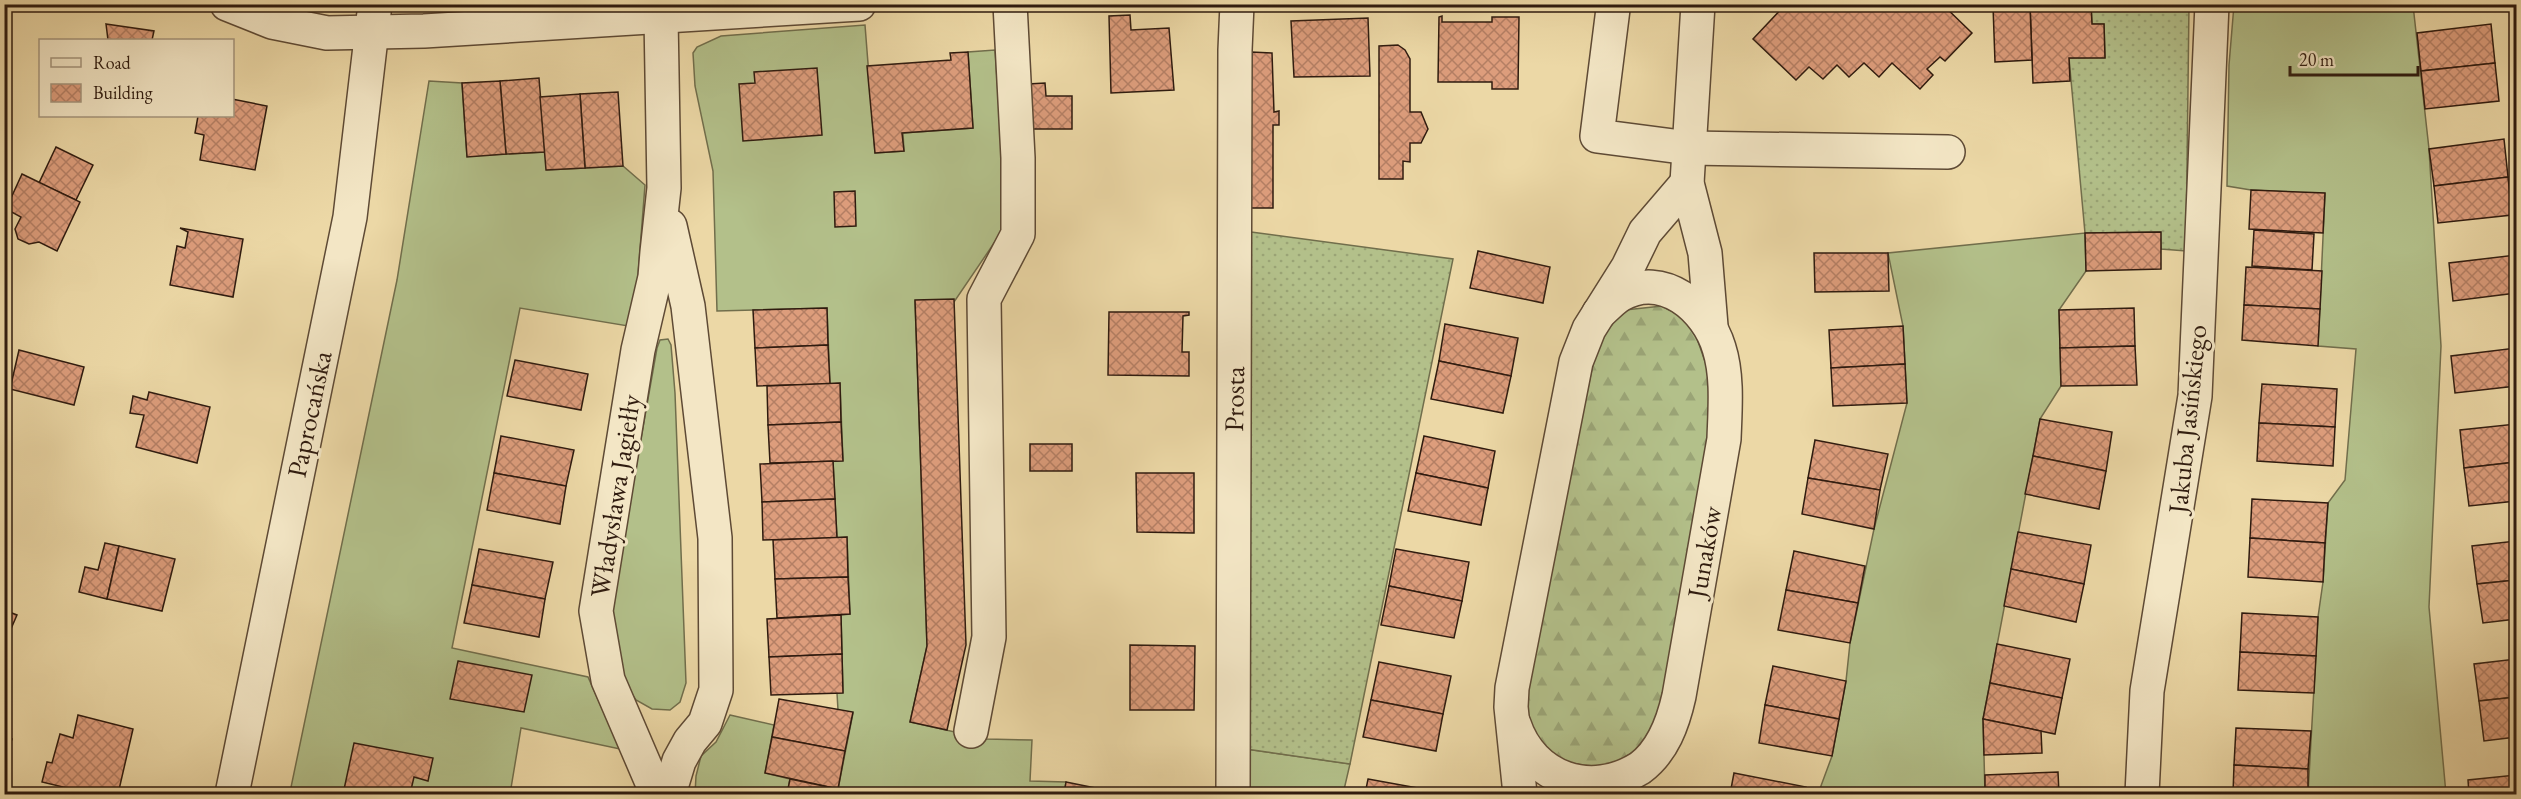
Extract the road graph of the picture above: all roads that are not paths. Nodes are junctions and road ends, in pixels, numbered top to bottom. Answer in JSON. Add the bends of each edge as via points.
{"nodes":[{"id":1,"x":227,"y":4,"type":"edge"},
{"id":2,"x":859,"y":4,"type":"edge"},
{"id":3,"x":1010,"y":4,"type":"edge"},
{"id":4,"x":1237,"y":4,"type":"edge"},
{"id":5,"x":1698,"y":4,"type":"edge"},
{"id":6,"x":2212,"y":4,"type":"edge"},
{"id":7,"x":1613,"y":9,"type":"dead end"},
{"id":8,"x":662,"y":17,"type":"junction"},
{"id":9,"x":374,"y":18,"type":"edge"},
{"id":10,"x":1689,"y":148,"type":"junction"},
{"id":11,"x":1948,"y":152,"type":"dead end"},
{"id":12,"x":1687,"y":183,"type":"junction"},
{"id":13,"x":664,"y":188,"type":"junction"},
{"id":14,"x":1599,"y":313,"type":"junction"},
{"id":15,"x":1711,"y":326,"type":"junction"},
{"id":16,"x":1514,"y":724,"type":"junction"},
{"id":17,"x":971,"y":731,"type":"dead end"},
{"id":18,"x":1632,"y":781,"type":"edge"},
{"id":19,"x":232,"y":795,"type":"edge"},
{"id":20,"x":657,"y":795,"type":"edge"},
{"id":21,"x":669,"y":795,"type":"edge"},
{"id":22,"x":1233,"y":795,"type":"edge"},
{"id":23,"x":1520,"y":795,"type":"edge"},
{"id":24,"x":2142,"y":795,"type":"edge"}],
"edges":[{"from":1,"to":9,"type":"street","via":[[272,22],[327,33]]},
{"from":2,"to":8,"type":"street"},
{"from":3,"to":17,"type":"street","via":[[1018,234],[984,299],[989,637]]},
{"from":4,"to":22,"type":"street","name":"Prosta"},
{"from":5,"to":10,"type":"street","name":"Junaków"},
{"from":6,"to":24,"type":"street","name":"Jakuba Jasińskiego","via":[[2195,396],[2146,691]]},
{"from":7,"to":10,"type":"street","via":[[1597,136]]},
{"from":8,"to":9,"type":"street","via":[[424,32]]},
{"from":8,"to":13,"type":"street","name":"Władysława Jagiełły"},
{"from":9,"to":19,"type":"street","name":"Paprocańska","via":[[350,217]]},
{"from":10,"to":11,"type":"street"},
{"from":10,"to":12,"type":"street","name":"Junaków"},
{"from":12,"to":14,"type":"street","name":"Junaków","via":[[1645,232]]},
{"from":12,"to":15,"type":"street","name":"Junaków","via":[[1705,254]]},
{"from":13,"to":20,"type":"street","name":"Władysława Jagiełły","via":[[655,277],[638,350],[596,610],[608,680]]},
{"from":13,"to":21,"type":"street","name":"Władysława Jagiełły","via":[[688,306],[715,550],[716,690],[705,723],[679,761]]},
{"from":14,"to":15,"type":"street","name":"Junaków","via":[[1622,294],[1659,288],[1688,301]]},
{"from":14,"to":16,"type":"street","name":"Junaków","via":[[1582,343],[1568,399],[1512,688]]},
{"from":15,"to":18,"type":"street","name":"Junaków","via":[[1723,368],[1722,453],[1674,716],[1664,739]]},
{"from":16,"to":18,"type":"street","name":"Junaków","via":[[1532,759],[1564,780],[1580,784]]},
{"from":16,"to":23,"type":"street","name":"Junaków"}]}
